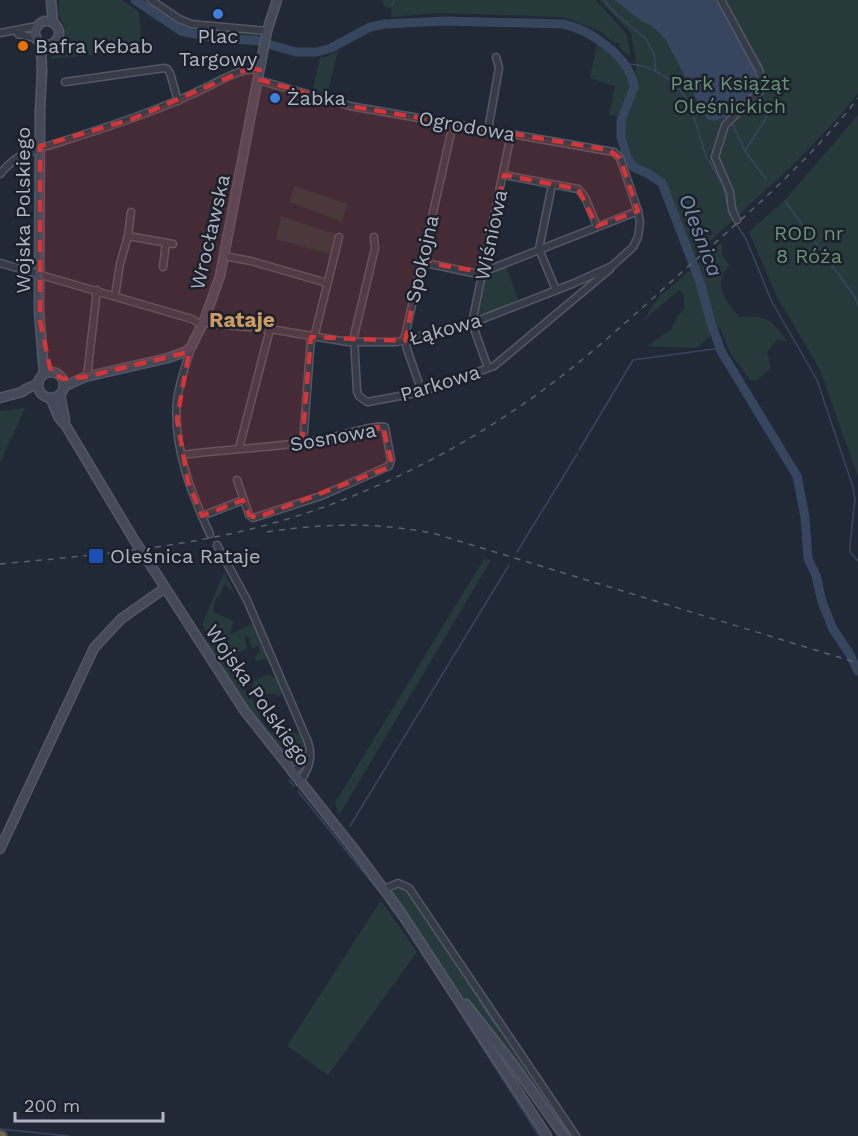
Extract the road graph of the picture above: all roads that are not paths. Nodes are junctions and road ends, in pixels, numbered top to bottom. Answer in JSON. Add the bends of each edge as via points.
{"nodes":[{"id":1,"x":47,"y":0,"type":"edge"},
{"id":2,"x":51,"y":0,"type":"edge"},
{"id":3,"x":151,"y":0,"type":"edge"},
{"id":4,"x":277,"y":0,"type":"edge"},
{"id":5,"x":721,"y":0,"type":"edge"},
{"id":6,"x":53,"y":23,"type":"junction"},
{"id":7,"x":39,"y":24,"type":"junction"},
{"id":8,"x":3,"y":33,"type":"edge"},
{"id":9,"x":266,"y":39,"type":"junction"},
{"id":10,"x":42,"y":42,"type":"junction"},
{"id":11,"x":496,"y":57,"type":"dead end"},
{"id":12,"x":259,"y":75,"type":"junction"},
{"id":13,"x":65,"y":82,"type":"dead end"},
{"id":14,"x":178,"y":101,"type":"junction"},
{"id":15,"x":453,"y":124,"type":"junction"},
{"id":16,"x":489,"y":130,"type":"junction"},
{"id":17,"x":511,"y":134,"type":"junction"},
{"id":18,"x":39,"y":148,"type":"junction"},
{"id":19,"x":0,"y":174,"type":"edge"},
{"id":20,"x":504,"y":175,"type":"junction"},
{"id":21,"x":552,"y":185,"type":"junction"},
{"id":22,"x":638,"y":211,"type":"junction"},
{"id":23,"x":131,"y":212,"type":"dead end"},
{"id":24,"x":737,"y":220,"type":"dead end"},
{"id":25,"x":597,"y":226,"type":"junction"},
{"id":26,"x":128,"y":236,"type":"junction"},
{"id":27,"x":339,"y":237,"type":"dead end"},
{"id":28,"x":374,"y":237,"type":"dead end"},
{"id":29,"x":539,"y":249,"type":"junction"},
{"id":30,"x":224,"y":256,"type":"junction"},
{"id":31,"x":422,"y":262,"type":"junction"},
{"id":32,"x":0,"y":263,"type":"edge"},
{"id":33,"x":612,"y":266,"type":"junction"},
{"id":34,"x":163,"y":267,"type":"dead end"},
{"id":35,"x":483,"y":272,"type":"junction"},
{"id":36,"x":39,"y":274,"type":"junction"},
{"id":37,"x":327,"y":283,"type":"junction"},
{"id":38,"x":572,"y":284,"type":"junction"},
{"id":39,"x":97,"y":290,"type":"junction"},
{"id":40,"x":555,"y":290,"type":"junction"},
{"id":41,"x":115,"y":296,"type":"junction"},
{"id":42,"x":578,"y":296,"type":"junction"},
{"id":43,"x":203,"y":323,"type":"junction"},
{"id":44,"x":472,"y":323,"type":"junction"},
{"id":45,"x":270,"y":329,"type":"junction"},
{"id":46,"x":313,"y":337,"type":"junction"},
{"id":47,"x":405,"y":341,"type":"junction"},
{"id":48,"x":353,"y":342,"type":"junction"},
{"id":49,"x":191,"y":347,"type":"junction"},
{"id":50,"x":171,"y":357,"type":"junction"},
{"id":51,"x":488,"y":368,"type":"junction"},
{"id":52,"x":183,"y":372,"type":"junction"},
{"id":53,"x":48,"y":373,"type":"junction"},
{"id":54,"x":86,"y":377,"type":"junction"},
{"id":55,"x":64,"y":382,"type":"junction"},
{"id":56,"x":38,"y":388,"type":"junction"},
{"id":57,"x":422,"y":392,"type":"junction"},
{"id":58,"x":60,"y":395,"type":"junction"},
{"id":59,"x":0,"y":398,"type":"edge"},
{"id":60,"x":51,"y":399,"type":"junction"},
{"id":61,"x":66,"y":426,"type":"junction"},
{"id":62,"x":303,"y":444,"type":"junction"},
{"id":63,"x":239,"y":448,"type":"junction"},
{"id":64,"x":182,"y":455,"type":"junction"},
{"id":65,"x":237,"y":480,"type":"dead end"},
{"id":66,"x":243,"y":500,"type":"junction"},
{"id":67,"x":202,"y":516,"type":"junction"},
{"id":68,"x":210,"y":534,"type":"dead end"},
{"id":69,"x":217,"y":545,"type":"dead end"},
{"id":70,"x":165,"y":588,"type":"junction"},
{"id":71,"x":310,"y":749,"type":"junction"},
{"id":72,"x":292,"y":773,"type":"junction"},
{"id":73,"x":299,"y":782,"type":"junction"},
{"id":74,"x":0,"y":849,"type":"edge"},
{"id":75,"x":385,"y":889,"type":"junction"},
{"id":76,"x":440,"y":971,"type":"junction"},
{"id":77,"x":547,"y":1136,"type":"edge"},
{"id":78,"x":564,"y":1136,"type":"edge"},
{"id":79,"x":576,"y":1136,"type":"edge"}],
"edges":[{"from":1,"to":7,"type":"main road"},
{"from":2,"to":6,"type":"main road"},
{"from":3,"to":9,"type":"street","via":[[191,24]]},
{"from":4,"to":9,"type":"main road","name":"Wrocławska"},
{"from":5,"to":24,"type":"street","via":[[759,70],[762,84],[757,95],[725,125],[715,157]]},
{"from":6,"to":7,"type":"main road"},
{"from":6,"to":10,"type":"main road","via":[[58,28],[55,42]]},
{"from":7,"to":8,"type":"street"},
{"from":7,"to":10,"type":"main road","via":[[35,32]]},
{"from":8,"to":10,"type":"street","via":[[30,35]]},
{"from":9,"to":12,"type":"main road","name":"Wrocławska"},
{"from":10,"to":18,"type":"main road","name":"Wojska Polskiego"},
{"from":11,"to":16,"type":"street","via":[[499,68]]},
{"from":12,"to":14,"type":"street","via":[[245,69]]},
{"from":12,"to":15,"type":"street","name":"Ogrodowa","via":[[351,106]]},
{"from":12,"to":30,"type":"main road","name":"Wrocławska"},
{"from":13,"to":14,"type":"street","via":[[164,68],[170,73]]},
{"from":14,"to":18,"type":"street"},
{"from":15,"to":16,"type":"street","name":"Ogrodowa"},
{"from":15,"to":31,"type":"street","name":"Spokojna"},
{"from":16,"to":17,"type":"street","name":"Ogrodowa"},
{"from":17,"to":20,"type":"street","name":"Wiśniowa"},
{"from":17,"to":22,"type":"street","name":"Ogrodowa","via":[[614,152],[620,158]]},
{"from":18,"to":19,"type":"street","via":[[17,158]]},
{"from":18,"to":36,"type":"main road","name":"Wojska Polskiego"},
{"from":20,"to":21,"type":"street"},
{"from":20,"to":35,"type":"street","name":"Wiśniowa"},
{"from":21,"to":25,"type":"street","via":[[583,193]]},
{"from":21,"to":29,"type":"street"},
{"from":22,"to":25,"type":"street"},
{"from":22,"to":33,"type":"street","name":"Łąkowa","via":[[640,230],[636,242]]},
{"from":23,"to":26,"type":"street"},
{"from":25,"to":29,"type":"street"},
{"from":26,"to":34,"type":"street","via":[[169,244]]},
{"from":26,"to":41,"type":"street"},
{"from":27,"to":37,"type":"street"},
{"from":28,"to":48,"type":"street","via":[[375,248]]},
{"from":29,"to":35,"type":"street"},
{"from":29,"to":40,"type":"street"},
{"from":30,"to":37,"type":"street"},
{"from":30,"to":43,"type":"main road","name":"Wrocławska","via":[[216,292]]},
{"from":31,"to":35,"type":"street"},
{"from":31,"to":47,"type":"street","name":"Spokojna"},
{"from":32,"to":36,"type":"street","name":"Łąkowa"},
{"from":33,"to":38,"type":"street","name":"Łąkowa"},
{"from":33,"to":42,"type":"street","name":"Parkowa"},
{"from":35,"to":44,"type":"street","name":"Wiśniowa"},
{"from":36,"to":39,"type":"street","name":"Łąkowa"},
{"from":36,"to":53,"type":"main road","name":"Wojska Polskiego","via":[[40,321]]},
{"from":37,"to":46,"type":"street"},
{"from":38,"to":40,"type":"street","name":"Łąkowa"},
{"from":38,"to":42,"type":"street"},
{"from":39,"to":41,"type":"street","name":"Łąkowa"},
{"from":39,"to":54,"type":"street"},
{"from":40,"to":44,"type":"street","name":"Łąkowa"},
{"from":41,"to":43,"type":"street","name":"Łąkowa"},
{"from":42,"to":51,"type":"street","name":"Parkowa"},
{"from":43,"to":45,"type":"street","name":"Łąkowa"},
{"from":43,"to":49,"type":"main road","name":"Wrocławska"},
{"from":44,"to":47,"type":"street","name":"Łąkowa"},
{"from":44,"to":51,"type":"street"},
{"from":45,"to":46,"type":"street","name":"Łąkowa"},
{"from":45,"to":63,"type":"street"},
{"from":46,"to":48,"type":"street","name":"Łąkowa"},
{"from":46,"to":62,"type":"street"},
{"from":47,"to":48,"type":"street","name":"Łąkowa"},
{"from":47,"to":57,"type":"street","name":"Spokojna"},
{"from":48,"to":57,"type":"street","name":"Parkowa","via":[[357,391],[363,399],[372,402]]},
{"from":49,"to":50,"type":"main road"},
{"from":49,"to":52,"type":"street","name":"Wrocławska"},
{"from":50,"to":52,"type":"street"},
{"from":50,"to":54,"type":"main road"},
{"from":51,"to":57,"type":"street","name":"Parkowa"},
{"from":52,"to":64,"type":"street","name":"Wrocławska","via":[[177,410]]},
{"from":53,"to":55,"type":"main road"},
{"from":53,"to":56,"type":"main road"},
{"from":54,"to":55,"type":"main road"},
{"from":55,"to":58,"type":"main road"},
{"from":56,"to":59,"type":"main road","via":[[27,394]]},
{"from":56,"to":60,"type":"main road"},
{"from":58,"to":60,"type":"main road"},
{"from":58,"to":61,"type":"main road","name":"Wojska Polskiego"},
{"from":60,"to":61,"type":"main road","name":"Wojska Polskiego"},
{"from":61,"to":70,"type":"main road","name":"Wojska Polskiego","bridge":true},
{"from":62,"to":63,"type":"street","name":"Sosnowa"},
{"from":62,"to":66,"type":"street","name":"Sosnowa","via":[[382,426],[391,463],[321,496],[256,518],[249,515]]},
{"from":63,"to":64,"type":"street","name":"Sosnowa"},
{"from":64,"to":67,"type":"street","name":"Wrocławska"},
{"from":65,"to":66,"type":"street"},
{"from":66,"to":67,"type":"street"},
{"from":67,"to":68,"type":"street","name":"Wrocławska"},
{"from":69,"to":71,"type":"street","via":[[254,615]]},
{"from":70,"to":72,"type":"main road","name":"Wojska Polskiego","via":[[225,683]]},
{"from":70,"to":74,"type":"main road","via":[[121,619],[94,648]]},
{"from":71,"to":72,"type":"street","via":[[305,761]]},
{"from":71,"to":73,"type":"street","via":[[308,769]]},
{"from":72,"to":73,"type":"main road","name":"Wojska Polskiego"},
{"from":73,"to":75,"type":"main road","name":"Wojska Polskiego"},
{"from":75,"to":76,"type":"main road","name":"Wojska Polskiego"},
{"from":75,"to":79,"type":"street","via":[[398,883],[409,888]]},
{"from":76,"to":77,"type":"main road"},
{"from":76,"to":78,"type":"main road"}]}
